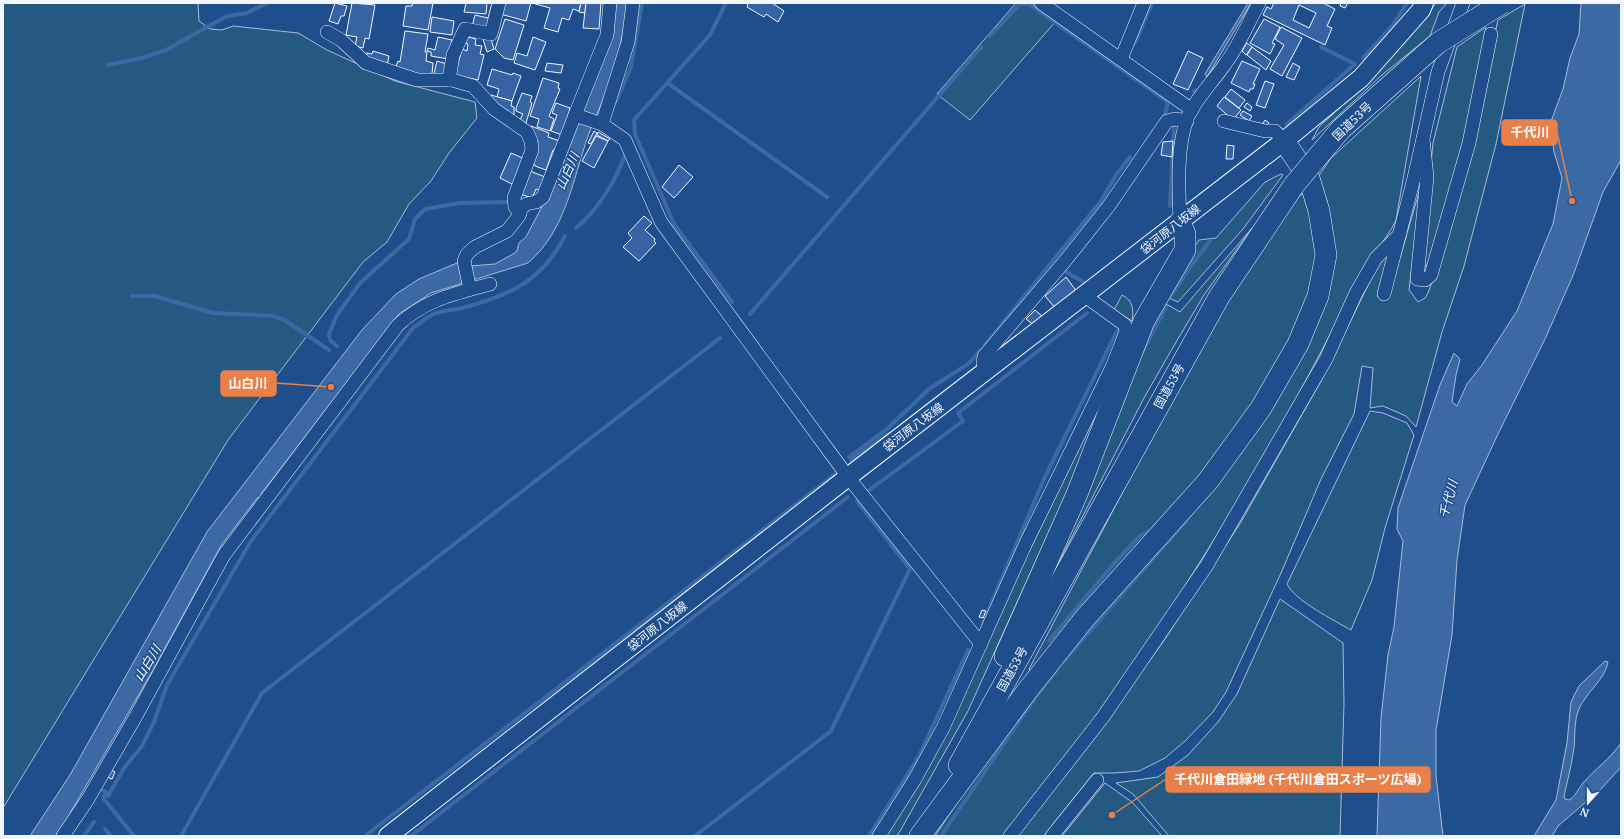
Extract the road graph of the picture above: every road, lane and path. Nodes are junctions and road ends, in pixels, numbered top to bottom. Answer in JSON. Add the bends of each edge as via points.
{"nodes":[{"id":1,"x":499,"y":3,"type":"edge"},
{"id":2,"x":610,"y":3,"type":"edge"},
{"id":3,"x":634,"y":3,"type":"edge"},
{"id":4,"x":1041,"y":3,"type":"edge"},
{"id":5,"x":1144,"y":3,"type":"edge"},
{"id":6,"x":1259,"y":3,"type":"edge"},
{"id":7,"x":1424,"y":3,"type":"edge"},
{"id":8,"x":1463,"y":3,"type":"edge"},
{"id":9,"x":1502,"y":3,"type":"edge"},
{"id":10,"x":327,"y":32,"type":"dead end"},
{"id":11,"x":1491,"y":34,"type":"dead end"},
{"id":12,"x":1121,"y":59,"type":"junction"},
{"id":13,"x":449,"y":80,"type":"junction"},
{"id":14,"x":575,"y":115,"type":"junction"},
{"id":15,"x":1189,"y":115,"type":"junction"},
{"id":16,"x":1224,"y":121,"type":"dead end"},
{"id":17,"x":602,"y":124,"type":"junction"},
{"id":18,"x":1423,"y":138,"type":"junction"},
{"id":19,"x":1284,"y":141,"type":"junction"},
{"id":20,"x":520,"y":213,"type":"junction"},
{"id":21,"x":1180,"y":222,"type":"junction"},
{"id":22,"x":1400,"y":234,"type":"junction"},
{"id":23,"x":490,"y":284,"type":"dead end"},
{"id":24,"x":470,"y":290,"type":"junction"},
{"id":25,"x":1384,"y":294,"type":"dead end"},
{"id":26,"x":1085,"y":296,"type":"junction"},
{"id":27,"x":986,"y":372,"type":"junction"},
{"id":28,"x":848,"y":477,"type":"junction"},
{"id":29,"x":981,"y":644,"type":"junction"},
{"id":30,"x":1097,"y":780,"type":"dead end"},
{"id":31,"x":950,"y":781,"type":"junction"},
{"id":32,"x":63,"y":836,"type":"edge"},
{"id":33,"x":388,"y":836,"type":"edge"},
{"id":34,"x":879,"y":836,"type":"edge"},
{"id":35,"x":918,"y":836,"type":"edge"},
{"id":36,"x":1010,"y":836,"type":"edge"},
{"id":37,"x":1052,"y":836,"type":"edge"}],
"edges":[{"from":1,"to":13,"type":"street","via":[[491,34],[465,29],[453,55]]},
{"from":2,"to":14,"type":"street","via":[[607,35]]},
{"from":3,"to":17,"type":"street","via":[[628,42]]},
{"from":4,"to":12,"type":"street"},
{"from":5,"to":12,"type":"street"},
{"from":6,"to":15,"type":"street","via":[[1226,63]]},
{"from":7,"to":19,"type":"main road","name":"袋河原八坂線","via":[[1421,10],[1361,78]]},
{"from":8,"to":18,"type":"street","via":[[1438,72]]},
{"from":9,"to":31,"type":"highway","name":"国道53号","bridge":true,"via":[[1438,43],[1341,129],[1294,185],[1219,297]]},
{"from":10,"to":13,"type":"street","via":[[347,44],[366,63],[417,80]]},
{"from":11,"to":18,"type":"street","via":[[1469,143],[1431,275],[1425,280],[1417,279],[1427,177]]},
{"from":12,"to":15,"type":"street"},
{"from":13,"to":20,"type":"street","via":[[473,86],[494,109],[527,132],[532,150],[514,198],[515,207]]},
{"from":14,"to":17,"type":"street"},
{"from":14,"to":20,"type":"street","via":[[543,197],[526,204]]},
{"from":15,"to":21,"type":"street","via":[[1178,172]]},
{"from":15,"to":27,"type":"street","via":[[1167,121],[1108,207],[1065,262],[984,356]]},
{"from":16,"to":19,"type":"street","via":[[1275,131]]},
{"from":17,"to":28,"type":"street","via":[[625,140],[661,222]]},
{"from":18,"to":22,"type":"street"},
{"from":19,"to":21,"type":"main road","name":"袋河原八坂線"},
{"from":19,"to":35,"type":"highway","via":[[1309,178],[1319,211],[1326,255],[1318,296],[1298,344],[1261,408],[1208,481],[1085,618]]},
{"from":20,"to":24,"type":"street","via":[[507,231],[475,247],[467,254],[464,261]]},
{"from":21,"to":26,"type":"main road","name":"袋河原八坂線"},
{"from":21,"to":31,"type":"highway","via":[[1185,250],[1144,321],[1077,494]]},
{"from":22,"to":25,"type":"street"},
{"from":22,"to":36,"type":"street","via":[[1376,258],[1356,293],[1326,359],[1207,565],[1103,717]]},
{"from":23,"to":24,"type":"street"},
{"from":24,"to":32,"type":"street","via":[[436,299],[409,315],[398,325],[258,509],[224,555],[136,716],[88,799]]},
{"from":26,"to":27,"type":"main road","name":"袋河原八坂線"},
{"from":26,"to":29,"type":"street","via":[[1125,326],[1126,332],[1112,367],[1025,545]]},
{"from":27,"to":28,"type":"main road","name":"袋河原八坂線"},
{"from":28,"to":29,"type":"street"},
{"from":28,"to":33,"type":"main road","name":"袋河原八坂線"},
{"from":29,"to":34,"type":"street","via":[[939,734],[915,779]]},
{"from":30,"to":37,"type":"street"},
{"from":31,"to":35,"type":"highway","name":"国道53号"}]}
